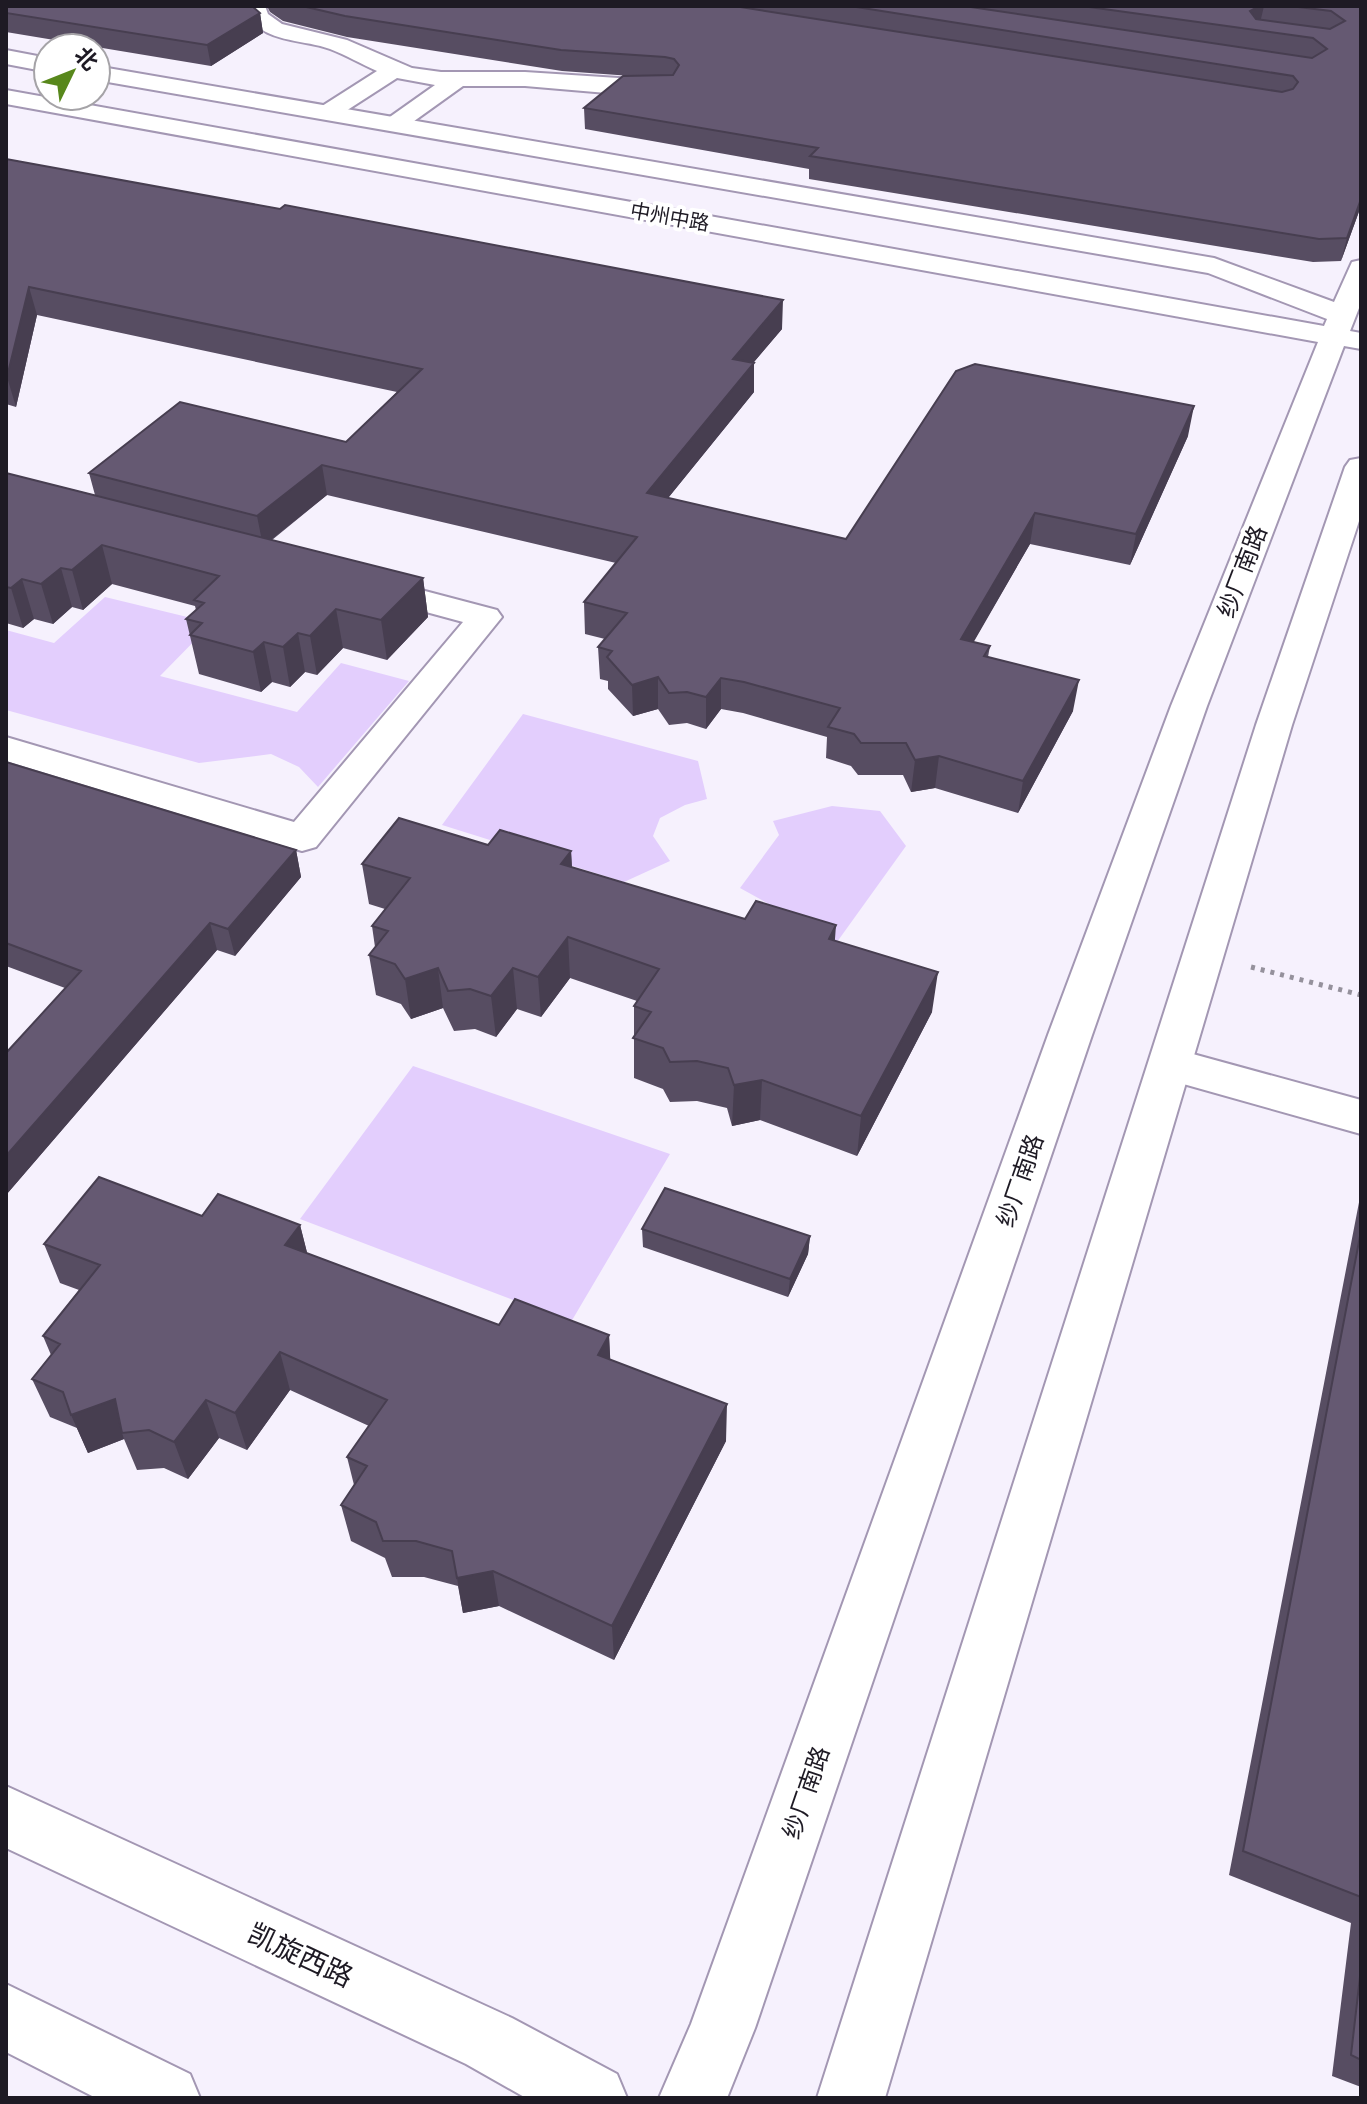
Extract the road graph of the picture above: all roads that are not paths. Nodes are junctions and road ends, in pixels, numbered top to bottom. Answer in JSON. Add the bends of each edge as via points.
{"nodes":[{"id":1,"x":255,"y":6,"type":"edge"},
{"id":2,"x":6,"y":57,"type":"edge"},
{"id":3,"x":32,"y":62,"type":"edge"},
{"id":4,"x":393,"y":70,"type":"junction"},
{"id":5,"x":6,"y":74,"type":"edge"},
{"id":6,"x":112,"y":76,"type":"edge"},
{"id":7,"x":32,"y":78,"type":"edge"},
{"id":8,"x":457,"y":80,"type":"junction"},
{"id":9,"x":665,"y":88,"type":"edge"},
{"id":10,"x":112,"y":92,"type":"edge"},
{"id":11,"x":6,"y":97,"type":"edge"},
{"id":12,"x":327,"y":113,"type":"junction"},
{"id":13,"x":6,"y":122,"type":"edge"},
{"id":14,"x":395,"y":124,"type":"junction"},
{"id":15,"x":348,"y":184,"type":"dead end"},
{"id":16,"x":535,"y":218,"type":"dead end"},
{"id":17,"x":779,"y":236,"type":"junction"},
{"id":18,"x":1361,"y":268,"type":"edge"},
{"id":19,"x":1350,"y":327,"type":"edge"},
{"id":20,"x":1196,"y":336,"type":"dead end"},
{"id":21,"x":1361,"y":467,"type":"edge"},
{"id":22,"x":331,"y":577,"type":"edge"},
{"id":23,"x":6,"y":749,"type":"edge"},
{"id":24,"x":1171,"y":1064,"type":"junction"},
{"id":25,"x":1361,"y":1117,"type":"edge"},
{"id":26,"x":6,"y":1816,"type":"edge"},
{"id":27,"x":6,"y":2017,"type":"edge"},
{"id":28,"x":166,"y":2098,"type":"edge"},
{"id":29,"x":593,"y":2098,"type":"edge"},
{"id":30,"x":693,"y":2098,"type":"edge"},
{"id":31,"x":851,"y":2098,"type":"edge"}],
"edges":[{"from":1,"to":4,"type":"main road","via":[[264,26],[331,42]]},
{"from":2,"to":3,"type":"main road"},
{"from":4,"to":8,"type":"main road"},
{"from":4,"to":12,"type":"main road"},
{"from":5,"to":7,"type":"main road"},
{"from":6,"to":12,"type":"main road","name":"中州中路"},
{"from":8,"to":9,"type":"main road"},
{"from":8,"to":14,"type":"main road"},
{"from":10,"to":19,"type":"main road","name":"中州中路","via":[[425,144]]},
{"from":11,"to":17,"type":"main road","name":"中州中路"},
{"from":12,"to":14,"type":"main road","name":"中州中路"},
{"from":13,"to":15,"type":"main road"},
{"from":14,"to":19,"type":"main road","name":"中州中路","via":[[1214,266]]},
{"from":16,"to":17,"type":"main road"},
{"from":17,"to":19,"type":"main road","name":"中州中路"},
{"from":18,"to":19,"type":"main road","name":"纱厂南路"},
{"from":19,"to":20,"type":"main road"},
{"from":19,"to":30,"type":"main road","name":"纱厂南路","via":[[1189,706]]},
{"from":21,"to":24,"type":"main road","via":[[1274,725]]},
{"from":22,"to":23,"type":"main road","via":[[485,617],[302,838]]},
{"from":24,"to":25,"type":"main road"},
{"from":24,"to":31,"type":"main road"},
{"from":26,"to":29,"type":"main road","name":"凯旋西路","via":[[489,2041]]},
{"from":27,"to":28,"type":"main road"}]}
